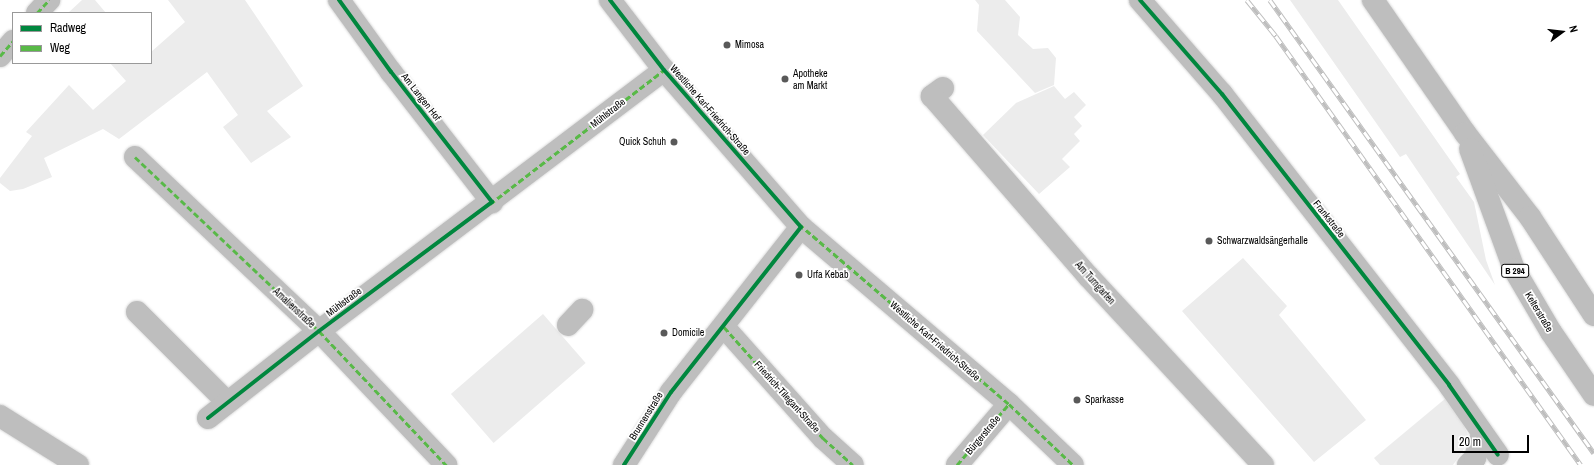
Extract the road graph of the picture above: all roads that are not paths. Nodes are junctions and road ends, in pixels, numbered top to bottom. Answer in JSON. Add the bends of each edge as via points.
{"nodes":[{"id":1,"x":49,"y":0,"type":"edge"},
{"id":2,"x":339,"y":0,"type":"edge"},
{"id":3,"x":610,"y":0,"type":"edge"},
{"id":4,"x":1373,"y":0,"type":"edge"},
{"id":5,"x":1147,"y":2,"type":"edge"},
{"id":6,"x":38,"y":12,"type":"edge"},
{"id":7,"x":12,"y":41,"type":"edge"},
{"id":8,"x":0,"y":56,"type":"edge"},
{"id":9,"x":664,"y":70,"type":"junction"},
{"id":10,"x":937,"y":92,"type":"dead end"},
{"id":11,"x":1465,"y":133,"type":"junction"},
{"id":12,"x":135,"y":157,"type":"dead end"},
{"id":13,"x":492,"y":202,"type":"junction"},
{"id":14,"x":801,"y":227,"type":"junction"},
{"id":15,"x":137,"y":312,"type":"dead end"},
{"id":16,"x":1594,"y":315,"type":"edge"},
{"id":17,"x":724,"y":327,"type":"junction"},
{"id":18,"x":319,"y":331,"type":"junction"},
{"id":19,"x":1594,"y":395,"type":"edge"},
{"id":20,"x":227,"y":402,"type":"junction"},
{"id":21,"x":1008,"y":404,"type":"junction"},
{"id":22,"x":0,"y":416,"type":"edge"},
{"id":23,"x":208,"y":418,"type":"dead end"},
{"id":24,"x":1482,"y":433,"type":"junction"},
{"id":25,"x":1498,"y":455,"type":"dead end"},
{"id":26,"x":78,"y":465,"type":"edge"},
{"id":27,"x":446,"y":465,"type":"edge"},
{"id":28,"x":624,"y":465,"type":"edge"},
{"id":29,"x":853,"y":465,"type":"edge"},
{"id":30,"x":957,"y":465,"type":"edge"},
{"id":31,"x":1073,"y":465,"type":"edge"},
{"id":32,"x":1264,"y":465,"type":"edge"},
{"id":33,"x":1468,"y":465,"type":"edge"}],
"edges":[{"from":1,"to":6,"type":"street"},
{"from":2,"to":13,"type":"street","name":"Am Langen Hof"},
{"from":3,"to":9,"type":"street","name":"Westliche Karl-Friedrich-Straße"},
{"from":4,"to":11,"type":"street","name":"Kelterstraße","number":"B 294"},
{"from":5,"to":24,"type":"street","name":"Frankstraße","via":[[1226,90],[1449,385]]},
{"from":7,"to":8,"type":"street"},
{"from":9,"to":13,"type":"street","name":"Mühlstraße"},
{"from":9,"to":14,"type":"street","name":"Westliche Karl-Friedrich-Straße"},
{"from":10,"to":32,"type":"street","name":"Am Turngarten"},
{"from":11,"to":16,"type":"street","name":"Kelterstraße","number":"B 294","via":[[1530,217]]},
{"from":11,"to":19,"type":"street","name":"Kelterstraße","number":"B 294","via":[[1514,269],[1551,332]]},
{"from":12,"to":18,"type":"street","name":"Amalienstraße"},
{"from":13,"to":18,"type":"street","name":"Mühlstraße"},
{"from":14,"to":17,"type":"street","name":"Brunnenstraße"},
{"from":14,"to":21,"type":"street","name":"Westliche Karl-Friedrich-Straße"},
{"from":15,"to":20,"type":"street"},
{"from":17,"to":28,"type":"street","name":"Brunnenstraße","via":[[671,392]]},
{"from":17,"to":29,"type":"street","name":"Friedrich-Tilegant-Straße","via":[[823,438]]},
{"from":18,"to":20,"type":"street","name":"Mühlstraße"},
{"from":18,"to":27,"type":"street","name":"Amalienstraße"},
{"from":20,"to":23,"type":"street","name":"Mühlstraße"},
{"from":21,"to":30,"type":"street","name":"Bürgerstraße"},
{"from":21,"to":31,"type":"street","name":"Westliche Karl-Friedrich-Straße"},
{"from":22,"to":26,"type":"street"},
{"from":24,"to":25,"type":"street","name":"Frankstraße"},
{"from":24,"to":33,"type":"street","via":[[1475,458]]}]}
